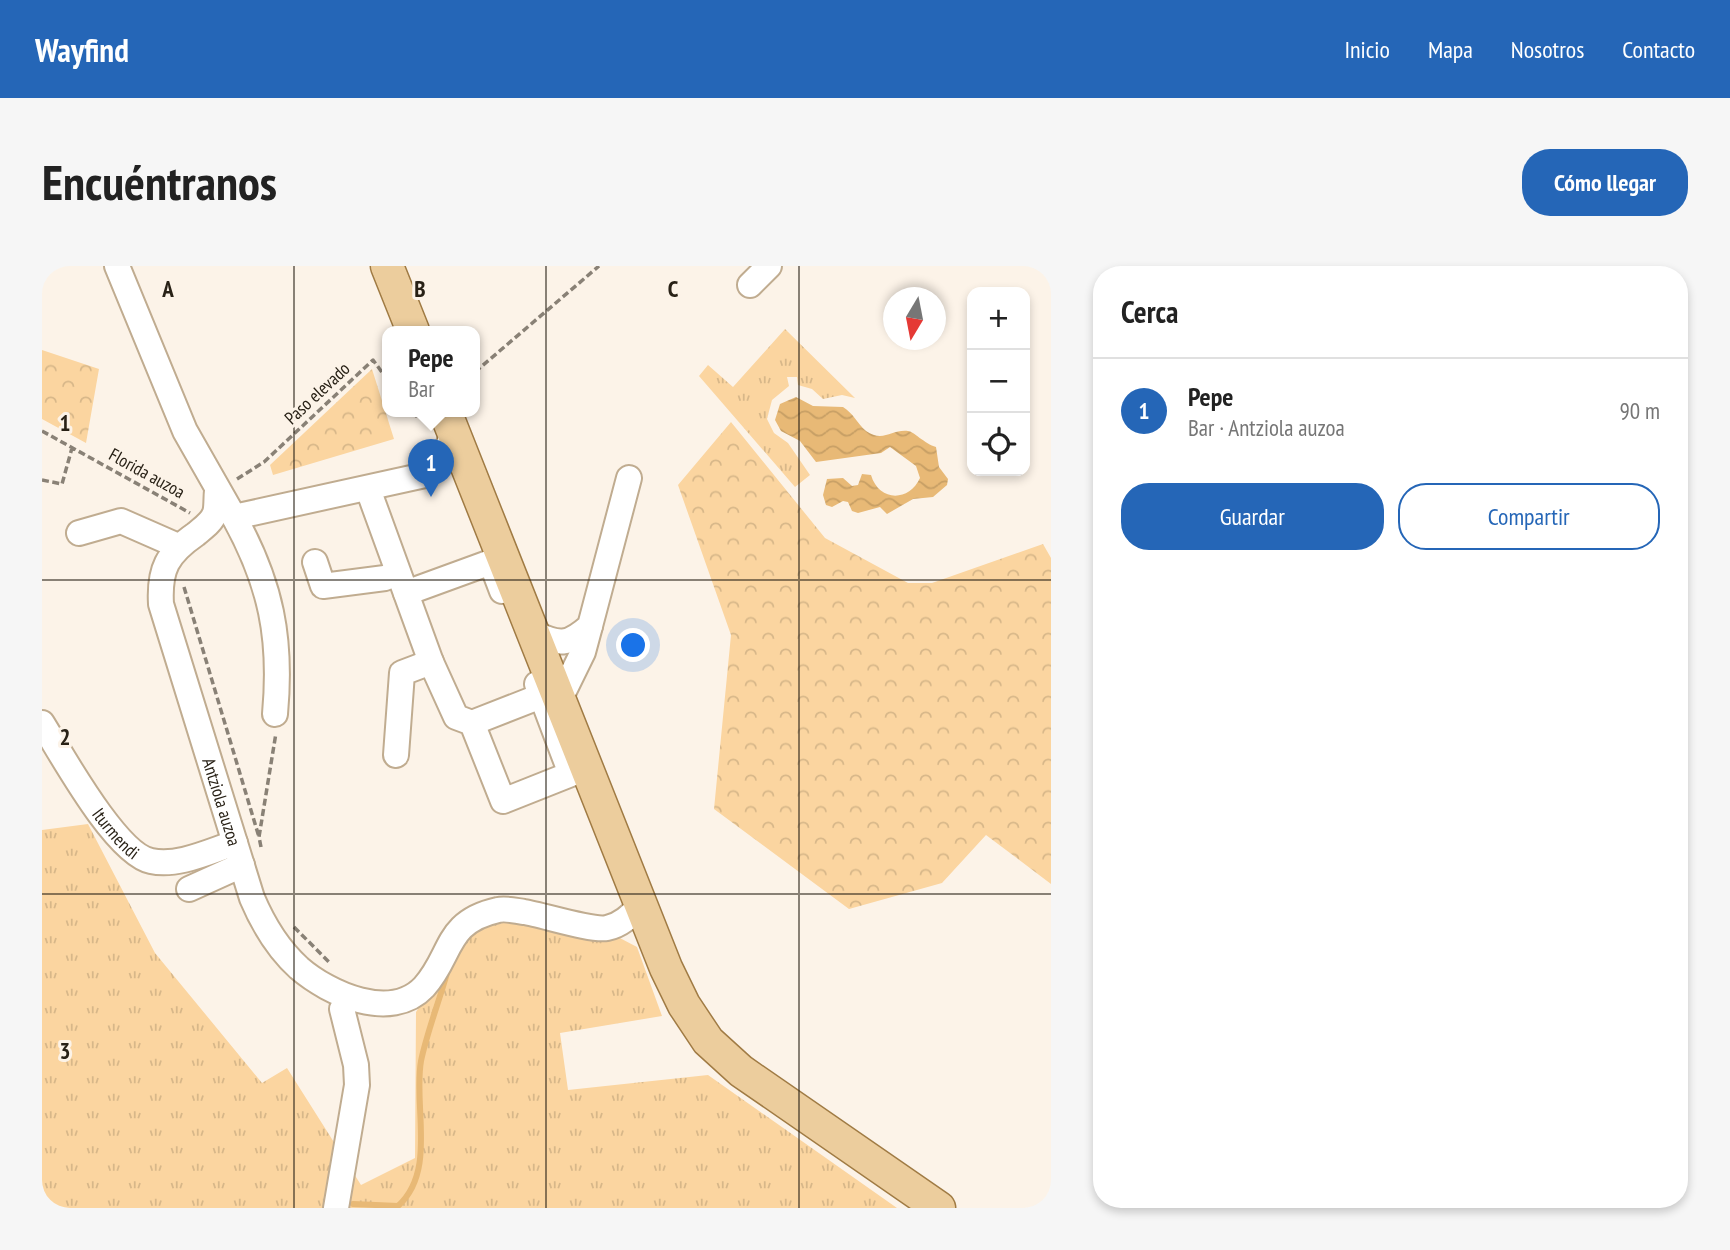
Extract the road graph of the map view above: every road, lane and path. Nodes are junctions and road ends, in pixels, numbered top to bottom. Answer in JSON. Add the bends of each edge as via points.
{"nodes":[{"id":1,"x":117,"y":266,"type":"edge"},
{"id":2,"x":387,"y":266,"type":"edge"},
{"id":3,"x":599,"y":266,"type":"edge"},
{"id":4,"x":769,"y":266,"type":"edge"},
{"id":5,"x":750,"y":285,"type":"dead end"},
{"id":6,"x":411,"y":326,"type":"edge"},
{"id":7,"x":480,"y":368,"type":"edge"},
{"id":8,"x":382,"y":372,"type":"edge"},
{"id":9,"x":449,"y":422,"type":"edge"},
{"id":10,"x":42,"y":431,"type":"edge"},
{"id":11,"x":72,"y":447,"type":"junction"},
{"id":12,"x":629,"y":478,"type":"dead end"},
{"id":13,"x":42,"y":480,"type":"edge"},
{"id":14,"x":225,"y":486,"type":"junction"},
{"id":15,"x":368,"y":489,"type":"junction"},
{"id":16,"x":234,"y":517,"type":"junction"},
{"id":17,"x":79,"y":533,"type":"dead end"},
{"id":18,"x":188,"y":539,"type":"junction"},
{"id":19,"x":315,"y":562,"type":"dead end"},
{"id":20,"x":181,"y":579,"type":"dead end"},
{"id":21,"x":402,"y":583,"type":"junction"},
{"id":22,"x":590,"y":626,"type":"junction"},
{"id":23,"x":533,"y":633,"type":"junction"},
{"id":24,"x":431,"y":662,"type":"junction"},
{"id":25,"x":551,"y":698,"type":"junction"},
{"id":26,"x":275,"y":714,"type":"joint"},
{"id":27,"x":42,"y":723,"type":"edge"},
{"id":28,"x":472,"y":723,"type":"junction"},
{"id":29,"x":396,"y":755,"type":"dead end"},
{"id":30,"x":250,"y":851,"type":"junction"},
{"id":31,"x":189,"y":889,"type":"dead end"},
{"id":32,"x":642,"y":904,"type":"junction"},
{"id":33,"x":287,"y":920,"type":"dead end"},
{"id":34,"x":321,"y":982,"type":"junction"},
{"id":35,"x":349,"y":998,"type":"junction"},
{"id":36,"x":336,"y":1208,"type":"edge"},
{"id":37,"x":939,"y":1208,"type":"edge"}],
"edges":[{"from":1,"to":14,"type":"street","via":[[185,431]]},
{"from":2,"to":6,"type":"main road"},
{"from":3,"to":7,"type":"path"},
{"from":4,"to":5,"type":"street"},
{"from":8,"to":14,"type":"path","name":"Paso elevado","via":[[373,360],[264,462]]},
{"from":9,"to":15,"type":"street","via":[[445,454],[425,475]]},
{"from":9,"to":23,"type":"main road"},
{"from":10,"to":11,"type":"path","name":"Florida auzoa"},
{"from":11,"to":13,"type":"path","via":[[62,484]]},
{"from":11,"to":18,"type":"path","name":"Florida auzoa","via":[[192,514]]},
{"from":12,"to":22,"type":"street"},
{"from":14,"to":16,"type":"street"},
{"from":14,"to":18,"type":"street","name":"Antziola auzoa","via":[[216,512]]},
{"from":15,"to":16,"type":"street"},
{"from":15,"to":21,"type":"street"},
{"from":16,"to":26,"type":"street","via":[[256,560],[271,610],[279,667]]},
{"from":17,"to":18,"type":"street","via":[[121,520]]},
{"from":18,"to":30,"type":"street","name":"Antziola auzoa","via":[[166,564],[160,582],[162,604]]},
{"from":19,"to":21,"type":"street","via":[[323,586],[385,578]]},
{"from":20,"to":30,"type":"path"},
{"from":21,"to":24,"type":"street"},
{"from":21,"to":25,"type":"street","via":[[491,562]]},
{"from":22,"to":23,"type":"street","via":[[574,639],[556,643]]},
{"from":22,"to":25,"type":"street","via":[[583,652]]},
{"from":23,"to":25,"type":"main road"},
{"from":24,"to":28,"type":"street","via":[[456,717]]},
{"from":24,"to":29,"type":"street","via":[[402,673]]},
{"from":25,"to":28,"type":"street"},
{"from":25,"to":28,"type":"street","via":[[571,774],[503,801]]},
{"from":25,"to":32,"type":"main road"},
{"from":26,"to":30,"type":"path","via":[[276,730]]},
{"from":27,"to":30,"type":"street","name":"Iturmendi","via":[[114,836],[149,861]]},
{"from":30,"to":31,"type":"street"},
{"from":30,"to":34,"type":"street","name":"Antziola auzoa","via":[[252,898],[269,931],[300,969]]},
{"from":32,"to":35,"type":"street","name":"Antziola auzoa","via":[[626,920],[606,929],[500,909],[470,920],[450,940],[424,987],[406,1000],[382,1003]]},
{"from":32,"to":37,"type":"main road","via":[[684,1005],[708,1041],[741,1071]]},
{"from":33,"to":34,"type":"path","via":[[331,962]]},
{"from":34,"to":35,"type":"street","name":"Antziola auzoa"},
{"from":35,"to":36,"type":"street","via":[[342,1009],[357,1085]]}]}
